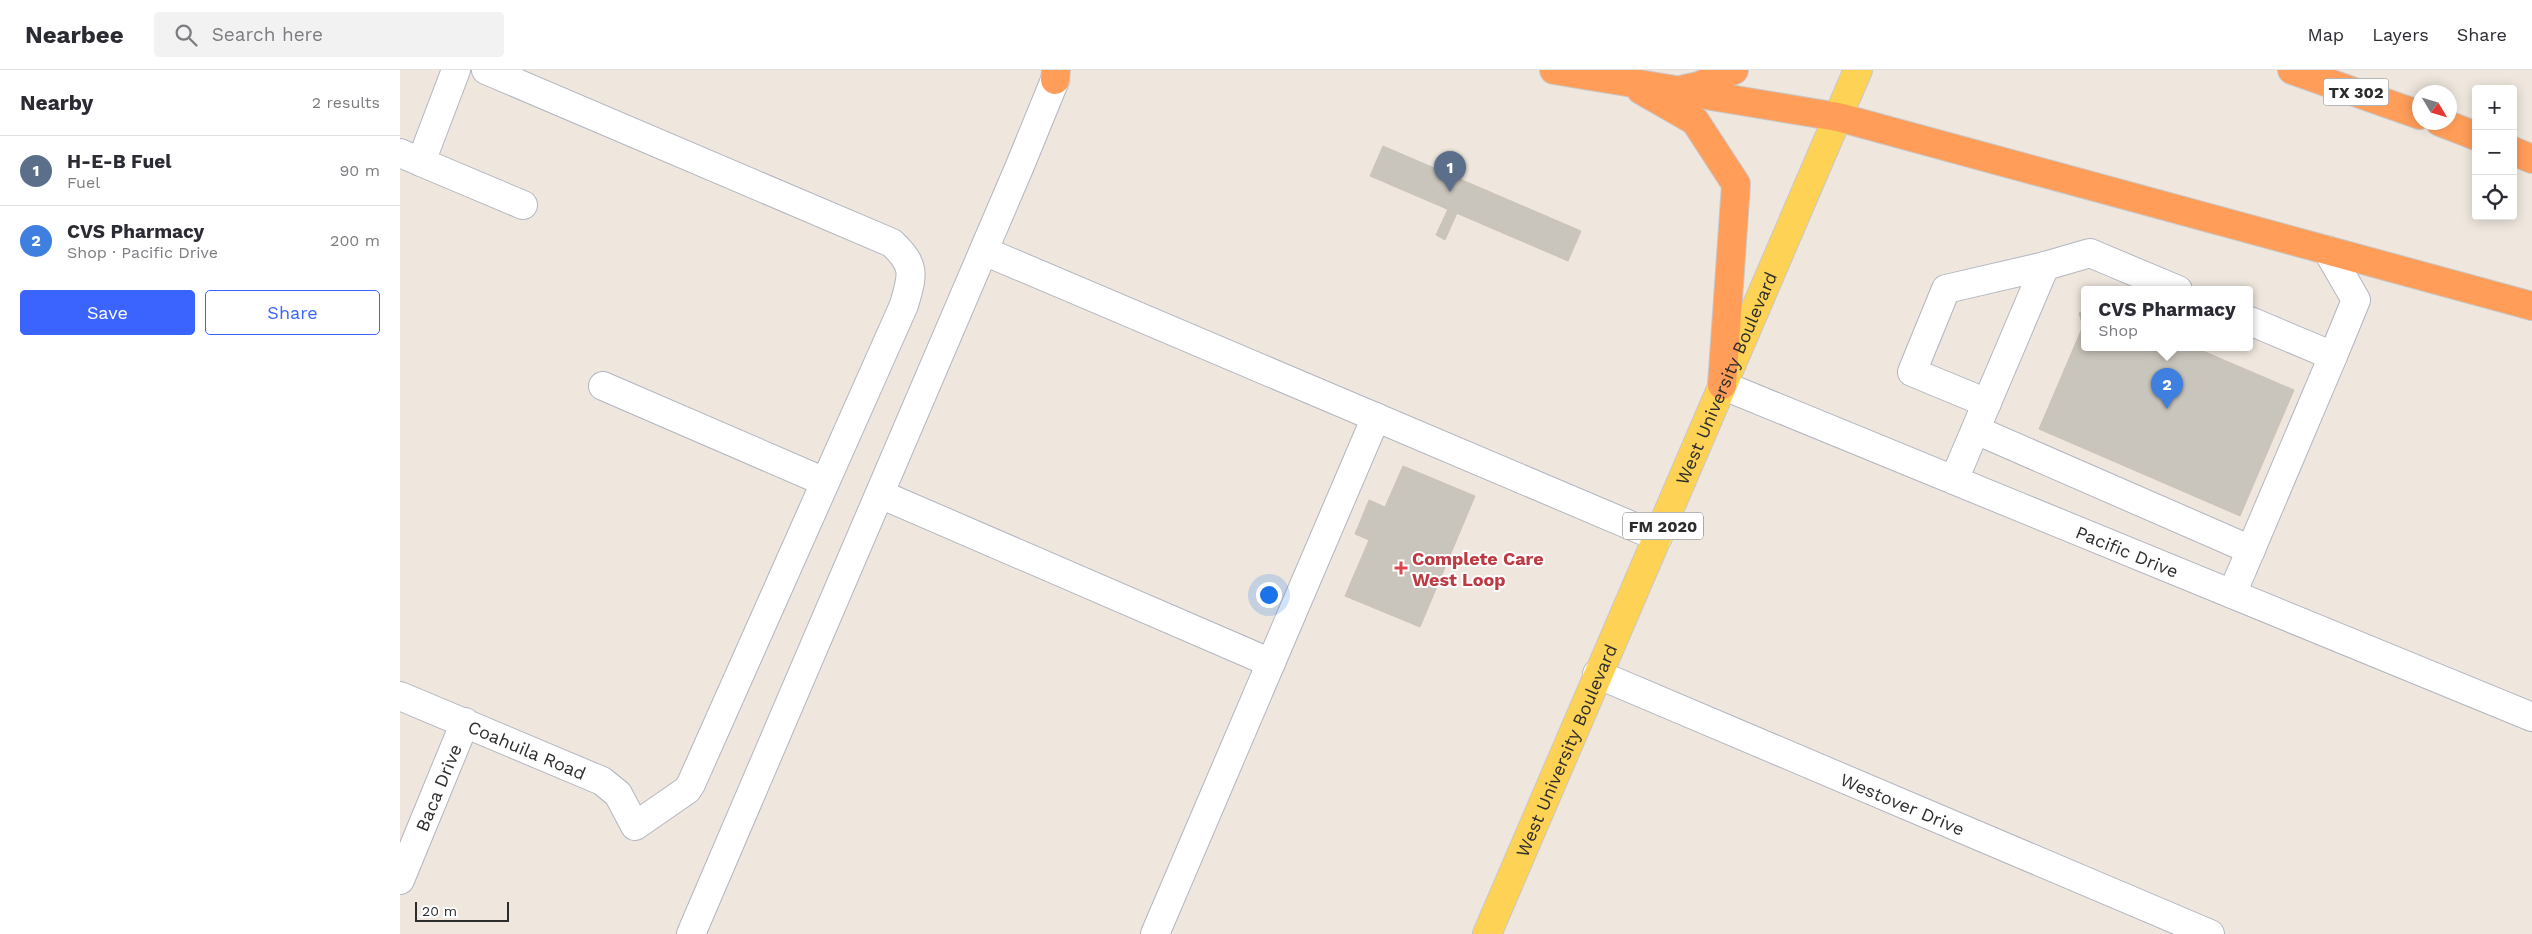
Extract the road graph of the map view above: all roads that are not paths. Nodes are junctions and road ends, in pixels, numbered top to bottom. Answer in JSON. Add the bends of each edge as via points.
{"nodes":[{"id":1,"x":456,"y":70,"type":"edge"},
{"id":2,"x":486,"y":70,"type":"edge"},
{"id":3,"x":1554,"y":70,"type":"edge"},
{"id":4,"x":1734,"y":70,"type":"edge"},
{"id":5,"x":1858,"y":70,"type":"edge"},
{"id":6,"x":2292,"y":70,"type":"edge"},
{"id":7,"x":1055,"y":75,"type":"edge"},
{"id":8,"x":1627,"y":82,"type":"junction"},
{"id":9,"x":1678,"y":90,"type":"junction"},
{"id":10,"x":2412,"y":112,"type":"edge"},
{"id":11,"x":1838,"y":117,"type":"junction"},
{"id":12,"x":2457,"y":129,"type":"edge"},
{"id":13,"x":2472,"y":134,"type":"edge"},
{"id":14,"x":2517,"y":153,"type":"edge"},
{"id":15,"x":411,"y":158,"type":"edge"},
{"id":16,"x":2532,"y":159,"type":"edge"},
{"id":17,"x":523,"y":205,"type":"dead end"},
{"id":18,"x":2327,"y":250,"type":"junction"},
{"id":19,"x":984,"y":251,"type":"junction"},
{"id":20,"x":2045,"y":266,"type":"junction"},
{"id":21,"x":2168,"y":286,"type":"edge"},
{"id":22,"x":2532,"y":306,"type":"edge"},
{"id":23,"x":2253,"y":322,"type":"edge"},
{"id":24,"x":2333,"y":356,"type":"junction"},
{"id":25,"x":1722,"y":385,"type":"junction"},
{"id":26,"x":603,"y":386,"type":"dead end"},
{"id":27,"x":1987,"y":403,"type":"junction"},
{"id":28,"x":1376,"y":417,"type":"junction"},
{"id":29,"x":1976,"y":430,"type":"junction"},
{"id":30,"x":1954,"y":480,"type":"junction"},
{"id":31,"x":825,"y":482,"type":"junction"},
{"id":32,"x":880,"y":494,"type":"junction"},
{"id":33,"x":1658,"y":538,"type":"junction"},
{"id":34,"x":2251,"y":550,"type":"junction"},
{"id":35,"x":2232,"y":594,"type":"junction"},
{"id":36,"x":1271,"y":663,"type":"junction"},
{"id":37,"x":1597,"y":674,"type":"junction"},
{"id":38,"x":400,"y":696,"type":"edge"},
{"id":39,"x":2532,"y":717,"type":"edge"},
{"id":40,"x":465,"y":722,"type":"junction"},
{"id":41,"x":400,"y":880,"type":"edge"},
{"id":42,"x":691,"y":934,"type":"edge"},
{"id":43,"x":1155,"y":934,"type":"edge"},
{"id":44,"x":1487,"y":934,"type":"edge"},
{"id":45,"x":2210,"y":934,"type":"edge"}],
"edges":[{"from":1,"to":15,"type":"street"},
{"from":2,"to":31,"type":"street","via":[[892,243],[907,258],[911,279],[904,305]]},
{"from":3,"to":8,"type":"highway"},
{"from":4,"to":9,"type":"highway","via":[[1699,86]]},
{"from":5,"to":11,"type":"main road","name":"West University Boulevard","number":"FM 2020"},
{"from":6,"to":10,"type":"highway","number":"TX 302"},
{"from":7,"to":19,"type":"street"},
{"from":8,"to":9,"type":"highway"},
{"from":8,"to":25,"type":"highway","via":[[1695,121],[1736,184]]},
{"from":9,"to":11,"type":"highway"},
{"from":11,"to":18,"type":"highway"},
{"from":11,"to":25,"type":"main road","name":"West University Boulevard","number":"FM 2020"},
{"from":12,"to":13,"type":"highway"},
{"from":14,"to":16,"type":"highway"},
{"from":15,"to":17,"type":"street"},
{"from":18,"to":22,"type":"highway"},
{"from":18,"to":24,"type":"street","via":[[2356,300]]},
{"from":19,"to":28,"type":"street"},
{"from":19,"to":32,"type":"street"},
{"from":20,"to":21,"type":"street","via":[[2090,253]]},
{"from":20,"to":27,"type":"street"},
{"from":20,"to":27,"type":"street","via":[[1946,289],[1912,372]]},
{"from":23,"to":24,"type":"street"},
{"from":24,"to":34,"type":"street"},
{"from":25,"to":30,"type":"street","name":"Pacific Drive"},
{"from":25,"to":33,"type":"main road","name":"West University Boulevard","number":"FM 2020"},
{"from":26,"to":31,"type":"street"},
{"from":27,"to":29,"type":"street"},
{"from":28,"to":33,"type":"street"},
{"from":28,"to":36,"type":"street"},
{"from":29,"to":30,"type":"street"},
{"from":29,"to":34,"type":"street"},
{"from":30,"to":35,"type":"street","name":"Pacific Drive"},
{"from":31,"to":40,"type":"street","name":"Coahuila Road","via":[[691,784],[635,826],[618,794],[602,781]]},
{"from":32,"to":36,"type":"street"},
{"from":32,"to":42,"type":"street"},
{"from":33,"to":37,"type":"main road","name":"West University Boulevard","number":"FM 2020"},
{"from":34,"to":35,"type":"street"},
{"from":35,"to":39,"type":"street","name":"Pacific Drive"},
{"from":36,"to":43,"type":"street"},
{"from":37,"to":44,"type":"main road","name":"West University Boulevard","number":"FM 2020"},
{"from":37,"to":45,"type":"street","name":"Westover Drive"},
{"from":38,"to":40,"type":"street","name":"Coahuila Road"},
{"from":40,"to":41,"type":"street","name":"Baca Drive"}]}
